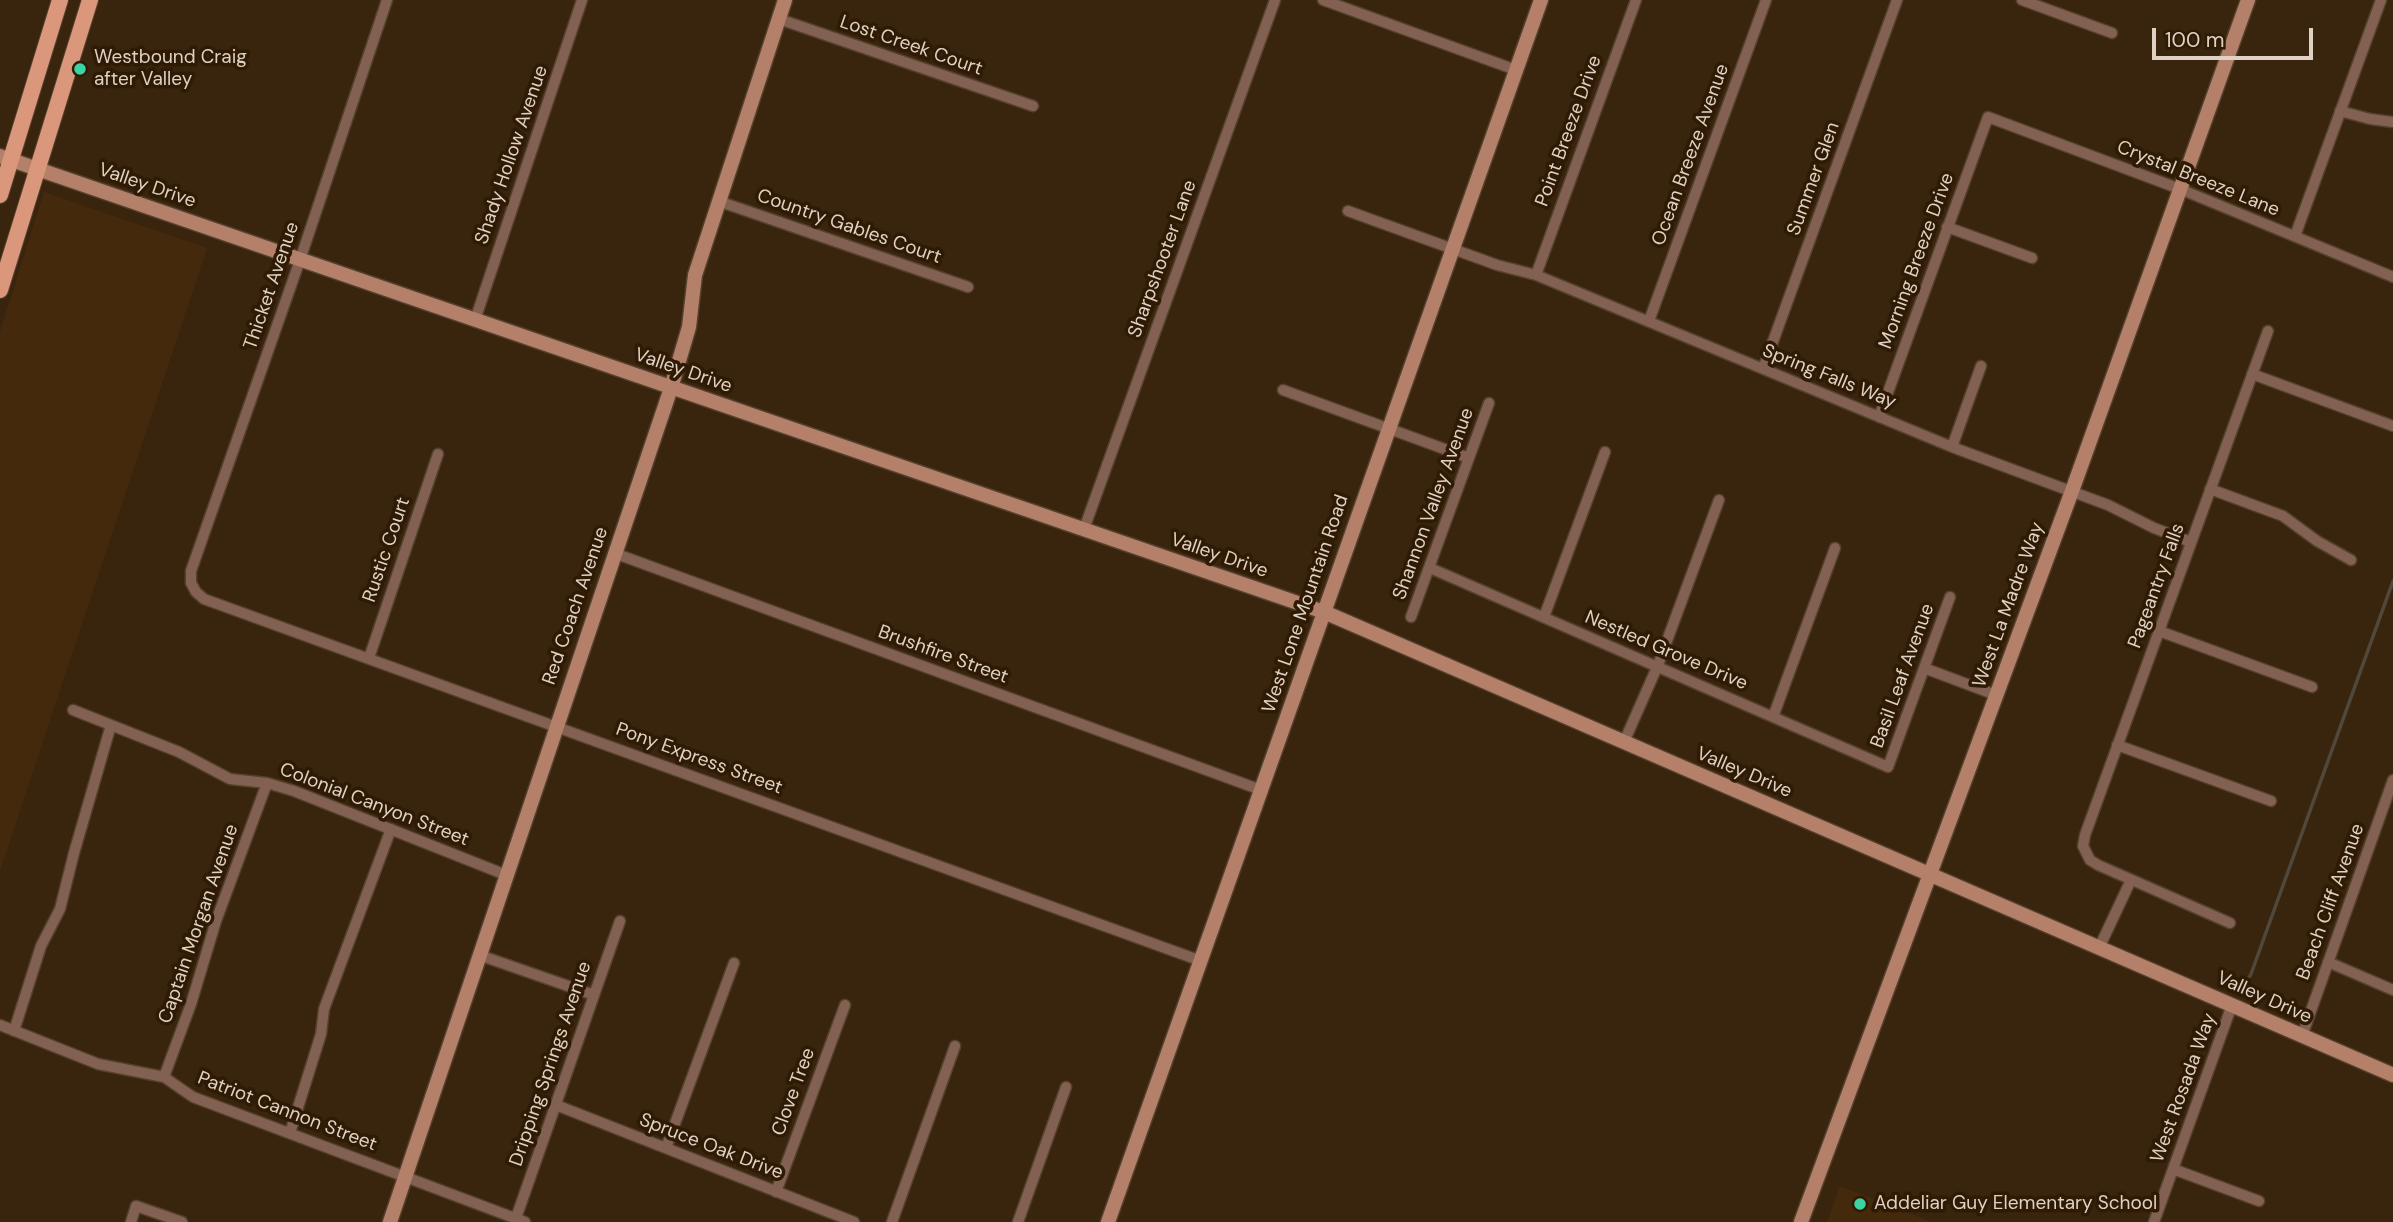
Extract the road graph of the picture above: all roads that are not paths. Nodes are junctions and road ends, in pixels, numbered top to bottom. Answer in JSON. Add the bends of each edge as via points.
{"nodes":[{"id":1,"x":60,"y":0,"type":"edge"},
{"id":2,"x":90,"y":0,"type":"edge"},
{"id":3,"x":387,"y":0,"type":"edge"},
{"id":4,"x":582,"y":0,"type":"edge"},
{"id":5,"x":786,"y":0,"type":"edge"},
{"id":6,"x":1275,"y":0,"type":"edge"},
{"id":7,"x":1324,"y":0,"type":"edge"},
{"id":8,"x":1541,"y":0,"type":"edge"},
{"id":9,"x":1636,"y":0,"type":"edge"},
{"id":10,"x":1766,"y":0,"type":"edge"},
{"id":11,"x":1898,"y":0,"type":"edge"},
{"id":12,"x":2022,"y":0,"type":"edge"},
{"id":13,"x":2248,"y":0,"type":"edge"},
{"id":14,"x":2381,"y":0,"type":"edge"},
{"id":15,"x":779,"y":19,"type":"junction"},
{"id":16,"x":2112,"y":33,"type":"dead end"},
{"id":17,"x":1516,"y":70,"type":"junction"},
{"id":18,"x":1033,"y":106,"type":"dead end"},
{"id":19,"x":2340,"y":111,"type":"junction"},
{"id":20,"x":1988,"y":117,"type":"joint"},
{"id":21,"x":2393,"y":122,"type":"edge"},
{"id":22,"x":6,"y":158,"type":"edge"},
{"id":23,"x":37,"y":169,"type":"junction"},
{"id":24,"x":2180,"y":189,"type":"junction"},
{"id":25,"x":0,"y":195,"type":"edge"},
{"id":26,"x":718,"y":201,"type":"junction"},
{"id":27,"x":1348,"y":211,"type":"dead end"},
{"id":28,"x":1947,"y":227,"type":"junction"},
{"id":29,"x":2295,"y":236,"type":"junction"},
{"id":30,"x":1453,"y":249,"type":"junction"},
{"id":31,"x":2032,"y":258,"type":"dead end"},
{"id":32,"x":300,"y":260,"type":"junction"},
{"id":33,"x":1536,"y":275,"type":"junction"},
{"id":34,"x":2393,"y":276,"type":"edge"},
{"id":35,"x":968,"y":286,"type":"dead end"},
{"id":36,"x":0,"y":290,"type":"edge"},
{"id":37,"x":475,"y":320,"type":"junction"},
{"id":38,"x":1649,"y":321,"type":"junction"},
{"id":39,"x":2268,"y":331,"type":"dead end"},
{"id":40,"x":1981,"y":366,"type":"dead end"},
{"id":41,"x":1763,"y":369,"type":"junction"},
{"id":42,"x":2252,"y":374,"type":"junction"},
{"id":43,"x":671,"y":388,"type":"junction"},
{"id":44,"x":1283,"y":390,"type":"dead end"},
{"id":45,"x":1489,"y":403,"type":"dead end"},
{"id":46,"x":1879,"y":417,"type":"junction"},
{"id":47,"x":2393,"y":426,"type":"edge"},
{"id":48,"x":1389,"y":428,"type":"junction"},
{"id":49,"x":1952,"y":447,"type":"junction"},
{"id":50,"x":1605,"y":452,"type":"dead end"},
{"id":51,"x":438,"y":454,"type":"dead end"},
{"id":52,"x":1469,"y":458,"type":"junction"},
{"id":53,"x":2210,"y":489,"type":"junction"},
{"id":54,"x":2071,"y":491,"type":"junction"},
{"id":55,"x":1719,"y":500,"type":"dead end"},
{"id":56,"x":1084,"y":529,"type":"junction"},
{"id":57,"x":2192,"y":542,"type":"junction"},
{"id":58,"x":1835,"y":548,"type":"dead end"},
{"id":59,"x":614,"y":553,"type":"junction"},
{"id":60,"x":2351,"y":560,"type":"dead end"},
{"id":61,"x":1430,"y":568,"type":"junction"},
{"id":62,"x":191,"y":583,"type":"joint"},
{"id":63,"x":1950,"y":597,"type":"dead end"},
{"id":64,"x":1324,"y":612,"type":"junction"},
{"id":65,"x":1411,"y":617,"type":"dead end"},
{"id":66,"x":1544,"y":618,"type":"junction"},
{"id":67,"x":2159,"y":631,"type":"junction"},
{"id":68,"x":369,"y":658,"type":"junction"},
{"id":69,"x":1658,"y":665,"type":"junction"},
{"id":70,"x":1923,"y":668,"type":"junction"},
{"id":71,"x":2312,"y":687,"type":"dead end"},
{"id":72,"x":1996,"y":695,"type":"junction"},
{"id":73,"x":73,"y":710,"type":"dead end"},
{"id":74,"x":1773,"y":717,"type":"junction"},
{"id":75,"x":110,"y":725,"type":"junction"},
{"id":76,"x":556,"y":726,"type":"junction"},
{"id":77,"x":1624,"y":742,"type":"junction"},
{"id":78,"x":2117,"y":746,"type":"junction"},
{"id":79,"x":1888,"y":767,"type":"joint"},
{"id":80,"x":2393,"y":780,"type":"edge"},
{"id":81,"x":267,"y":783,"type":"junction"},
{"id":82,"x":1261,"y":790,"type":"junction"},
{"id":83,"x":2271,"y":801,"type":"dead end"},
{"id":84,"x":391,"y":829,"type":"junction"},
{"id":85,"x":1931,"y":874,"type":"junction"},
{"id":86,"x":506,"y":875,"type":"junction"},
{"id":87,"x":2131,"y":880,"type":"junction"},
{"id":88,"x":620,"y":921,"type":"dead end"},
{"id":89,"x":2230,"y":923,"type":"dead end"},
{"id":90,"x":2099,"y":948,"type":"junction"},
{"id":91,"x":479,"y":954,"type":"junction"},
{"id":92,"x":1200,"y":961,"type":"junction"},
{"id":93,"x":2328,"y":962,"type":"junction"},
{"id":94,"x":734,"y":963,"type":"dead end"},
{"id":95,"x":2393,"y":990,"type":"edge"},
{"id":96,"x":594,"y":995,"type":"junction"},
{"id":97,"x":845,"y":1005,"type":"dead end"},
{"id":98,"x":2232,"y":1005,"type":"junction"},
{"id":99,"x":0,"y":1025,"type":"edge"},
{"id":100,"x":14,"y":1031,"type":"junction"},
{"id":101,"x":2302,"y":1036,"type":"junction"},
{"id":102,"x":955,"y":1046,"type":"dead end"},
{"id":103,"x":2393,"y":1075,"type":"edge"},
{"id":104,"x":164,"y":1077,"type":"junction"},
{"id":105,"x":1066,"y":1087,"type":"dead end"},
{"id":106,"x":555,"y":1105,"type":"junction"},
{"id":107,"x":290,"y":1133,"type":"junction"},
{"id":108,"x":666,"y":1148,"type":"junction"},
{"id":109,"x":2173,"y":1169,"type":"junction"},
{"id":110,"x":405,"y":1177,"type":"junction"},
{"id":111,"x":776,"y":1192,"type":"junction"},
{"id":112,"x":2259,"y":1201,"type":"dead end"},
{"id":113,"x":521,"y":1220,"type":"edge"},
{"id":114,"x":131,"y":1222,"type":"edge"},
{"id":115,"x":182,"y":1222,"type":"edge"},
{"id":116,"x":390,"y":1222,"type":"edge"},
{"id":117,"x":854,"y":1222,"type":"edge"},
{"id":118,"x":892,"y":1222,"type":"edge"},
{"id":119,"x":1018,"y":1222,"type":"edge"},
{"id":120,"x":1108,"y":1222,"type":"edge"},
{"id":121,"x":1801,"y":1222,"type":"edge"},
{"id":122,"x":2154,"y":1222,"type":"edge"}],
"edges":[{"from":1,"to":22,"type":"main road"},
{"from":2,"to":23,"type":"main road"},
{"from":3,"to":32,"type":"street","name":"Thicket Avenue"},
{"from":4,"to":37,"type":"street","name":"Shady Hollow Avenue"},
{"from":5,"to":15,"type":"street","name":"Red Coach Avenue"},
{"from":6,"to":56,"type":"street","name":"Sharpshooter Lane"},
{"from":7,"to":17,"type":"street"},
{"from":8,"to":17,"type":"street","name":"West Lone Mountain Road"},
{"from":9,"to":33,"type":"street","name":"Point Breeze Drive"},
{"from":10,"to":38,"type":"street","name":"Ocean Breeze Avenue"},
{"from":11,"to":41,"type":"street","name":"Summer Glen"},
{"from":12,"to":16,"type":"street"},
{"from":13,"to":24,"type":"street","name":"West La Madre Way"},
{"from":14,"to":19,"type":"street"},
{"from":15,"to":18,"type":"street","name":"Lost Creek Court"},
{"from":15,"to":26,"type":"street","name":"Red Coach Avenue"},
{"from":17,"to":30,"type":"street","name":"West Lone Mountain Road"},
{"from":19,"to":21,"type":"street"},
{"from":19,"to":29,"type":"street"},
{"from":20,"to":24,"type":"street","name":"Crystal Breeze Lane"},
{"from":20,"to":28,"type":"street","name":"Morning Breeze Drive"},
{"from":22,"to":23,"type":"street","name":"Valley Drive"},
{"from":22,"to":25,"type":"main road"},
{"from":23,"to":32,"type":"street","name":"Valley Drive"},
{"from":23,"to":36,"type":"main road"},
{"from":24,"to":29,"type":"street","name":"Crystal Breeze Lane"},
{"from":24,"to":54,"type":"street","name":"West La Madre Way"},
{"from":26,"to":35,"type":"street","name":"Country Gables Court"},
{"from":26,"to":43,"type":"street","name":"Red Coach Avenue","via":[[695,275],[689,327]]},
{"from":27,"to":30,"type":"street","name":"Spring Falls Way"},
{"from":28,"to":31,"type":"street"},
{"from":28,"to":46,"type":"street","name":"Morning Breeze Drive"},
{"from":29,"to":34,"type":"street","name":"Crystal Breeze Lane"},
{"from":30,"to":33,"type":"street","name":"Spring Falls Way"},
{"from":30,"to":48,"type":"street","name":"West Lone Mountain Road"},
{"from":32,"to":37,"type":"street","name":"Valley Drive"},
{"from":32,"to":62,"type":"street","name":"Thicket Avenue","via":[[191,572]]},
{"from":33,"to":38,"type":"street","name":"Spring Falls Way"},
{"from":37,"to":43,"type":"street","name":"Valley Drive"},
{"from":38,"to":41,"type":"street","name":"Spring Falls Way"},
{"from":39,"to":42,"type":"street","name":"Pageantry Falls"},
{"from":40,"to":49,"type":"street"},
{"from":41,"to":46,"type":"street","name":"Spring Falls Way"},
{"from":42,"to":47,"type":"street"},
{"from":42,"to":53,"type":"street","name":"Pageantry Falls"},
{"from":43,"to":56,"type":"street","name":"Valley Drive"},
{"from":43,"to":59,"type":"street","name":"Red Coach Avenue"},
{"from":44,"to":48,"type":"street"},
{"from":45,"to":52,"type":"street","name":"Shannon Valley Avenue"},
{"from":46,"to":49,"type":"street","name":"Spring Falls Way"},
{"from":48,"to":52,"type":"street"},
{"from":48,"to":64,"type":"street","name":"West Lone Mountain Road"},
{"from":49,"to":54,"type":"street","name":"Spring Falls Way"},
{"from":50,"to":66,"type":"street"},
{"from":51,"to":68,"type":"street","name":"Rustic Court"},
{"from":52,"to":61,"type":"street","name":"Shannon Valley Avenue"},
{"from":53,"to":57,"type":"street","name":"Pageantry Falls"},
{"from":53,"to":60,"type":"street","via":[[2283,516]]},
{"from":54,"to":57,"type":"street","name":"Spring Falls Way"},
{"from":54,"to":72,"type":"street","name":"West La Madre Way"},
{"from":55,"to":69,"type":"street"},
{"from":56,"to":64,"type":"street","name":"Valley Drive"},
{"from":57,"to":67,"type":"street","name":"Pageantry Falls"},
{"from":58,"to":74,"type":"street"},
{"from":59,"to":76,"type":"street","name":"Red Coach Avenue"},
{"from":59,"to":82,"type":"street","name":"Brushfire Street"},
{"from":61,"to":65,"type":"street","name":"Shannon Valley Avenue"},
{"from":61,"to":66,"type":"street","name":"Nestled Grove Drive"},
{"from":62,"to":68,"type":"street","name":"Pony Express Street","via":[[204,598]]},
{"from":63,"to":70,"type":"street","name":"Basil Leaf Avenue"},
{"from":64,"to":77,"type":"street","name":"Valley Drive"},
{"from":64,"to":82,"type":"street","name":"West Lone Mountain Road"},
{"from":66,"to":69,"type":"street","name":"Nestled Grove Drive"},
{"from":67,"to":71,"type":"street"},
{"from":67,"to":78,"type":"street","name":"Pageantry Falls"},
{"from":68,"to":76,"type":"street","name":"Pony Express Street"},
{"from":69,"to":74,"type":"street","name":"Nestled Grove Drive"},
{"from":69,"to":77,"type":"street"},
{"from":70,"to":72,"type":"street"},
{"from":70,"to":79,"type":"street","name":"Basil Leaf Avenue"},
{"from":72,"to":85,"type":"street","name":"West La Madre Way"},
{"from":73,"to":75,"type":"street","name":"Colonial Canyon Street"},
{"from":74,"to":79,"type":"street","name":"Nestled Grove Drive"},
{"from":75,"to":81,"type":"street","name":"Colonial Canyon Street","via":[[179,752],[230,779]]},
{"from":75,"to":100,"type":"street","via":[[60,909],[41,946]]},
{"from":76,"to":86,"type":"street","name":"Red Coach Avenue"},
{"from":76,"to":92,"type":"street","name":"Pony Express Street"},
{"from":77,"to":85,"type":"street","name":"Valley Drive"},
{"from":78,"to":83,"type":"street"},
{"from":78,"to":87,"type":"street","name":"Pageantry Falls","via":[[2083,846],[2098,865]]},
{"from":80,"to":93,"type":"street","name":"Beach Cliff Avenue"},
{"from":81,"to":84,"type":"street","name":"Colonial Canyon Street"},
{"from":81,"to":104,"type":"street","name":"Captain Morgan Avenue"},
{"from":82,"to":92,"type":"street","name":"West Lone Mountain Road"},
{"from":84,"to":86,"type":"street","name":"Colonial Canyon Street"},
{"from":84,"to":107,"type":"street","via":[[324,1009],[321,1034]]},
{"from":85,"to":90,"type":"street","name":"Valley Drive"},
{"from":85,"to":121,"type":"street","name":"West La Madre Way"},
{"from":86,"to":91,"type":"street","name":"Red Coach Avenue"},
{"from":87,"to":89,"type":"street"},
{"from":87,"to":90,"type":"street"},
{"from":88,"to":96,"type":"street","name":"Dripping Springs Avenue"},
{"from":90,"to":98,"type":"street","name":"Valley Drive"},
{"from":91,"to":96,"type":"street"},
{"from":91,"to":110,"type":"street","name":"Red Coach Avenue"},
{"from":92,"to":120,"type":"street","name":"West Lone Mountain Road"},
{"from":93,"to":95,"type":"street"},
{"from":93,"to":101,"type":"street","name":"Beach Cliff Avenue"},
{"from":94,"to":108,"type":"street"},
{"from":96,"to":106,"type":"street","name":"Dripping Springs Avenue"},
{"from":97,"to":111,"type":"street","name":"Clove Tree"},
{"from":98,"to":101,"type":"street","name":"Valley Drive"},
{"from":98,"to":109,"type":"street","name":"West Rosada Way"},
{"from":99,"to":100,"type":"street","name":"Patriot Cannon Street"},
{"from":100,"to":104,"type":"street","name":"Patriot Cannon Street","via":[[98,1063]]},
{"from":101,"to":103,"type":"street","name":"Valley Drive"},
{"from":102,"to":118,"type":"street"},
{"from":104,"to":107,"type":"street","name":"Patriot Cannon Street","via":[[193,1097]]},
{"from":105,"to":119,"type":"street"},
{"from":106,"to":108,"type":"street","name":"Spruce Oak Drive"},
{"from":106,"to":113,"type":"street","name":"Dripping Springs Avenue"},
{"from":107,"to":110,"type":"street","name":"Patriot Cannon Street"},
{"from":108,"to":111,"type":"street","name":"Spruce Oak Drive"},
{"from":109,"to":112,"type":"street"},
{"from":109,"to":122,"type":"street","name":"West Rosada Way"},
{"from":110,"to":113,"type":"street","name":"Patriot Cannon Street"},
{"from":110,"to":116,"type":"street","name":"Red Coach Avenue"},
{"from":111,"to":117,"type":"street","name":"Spruce Oak Drive"},
{"from":114,"to":115,"type":"street","via":[[136,1206]]}]}
